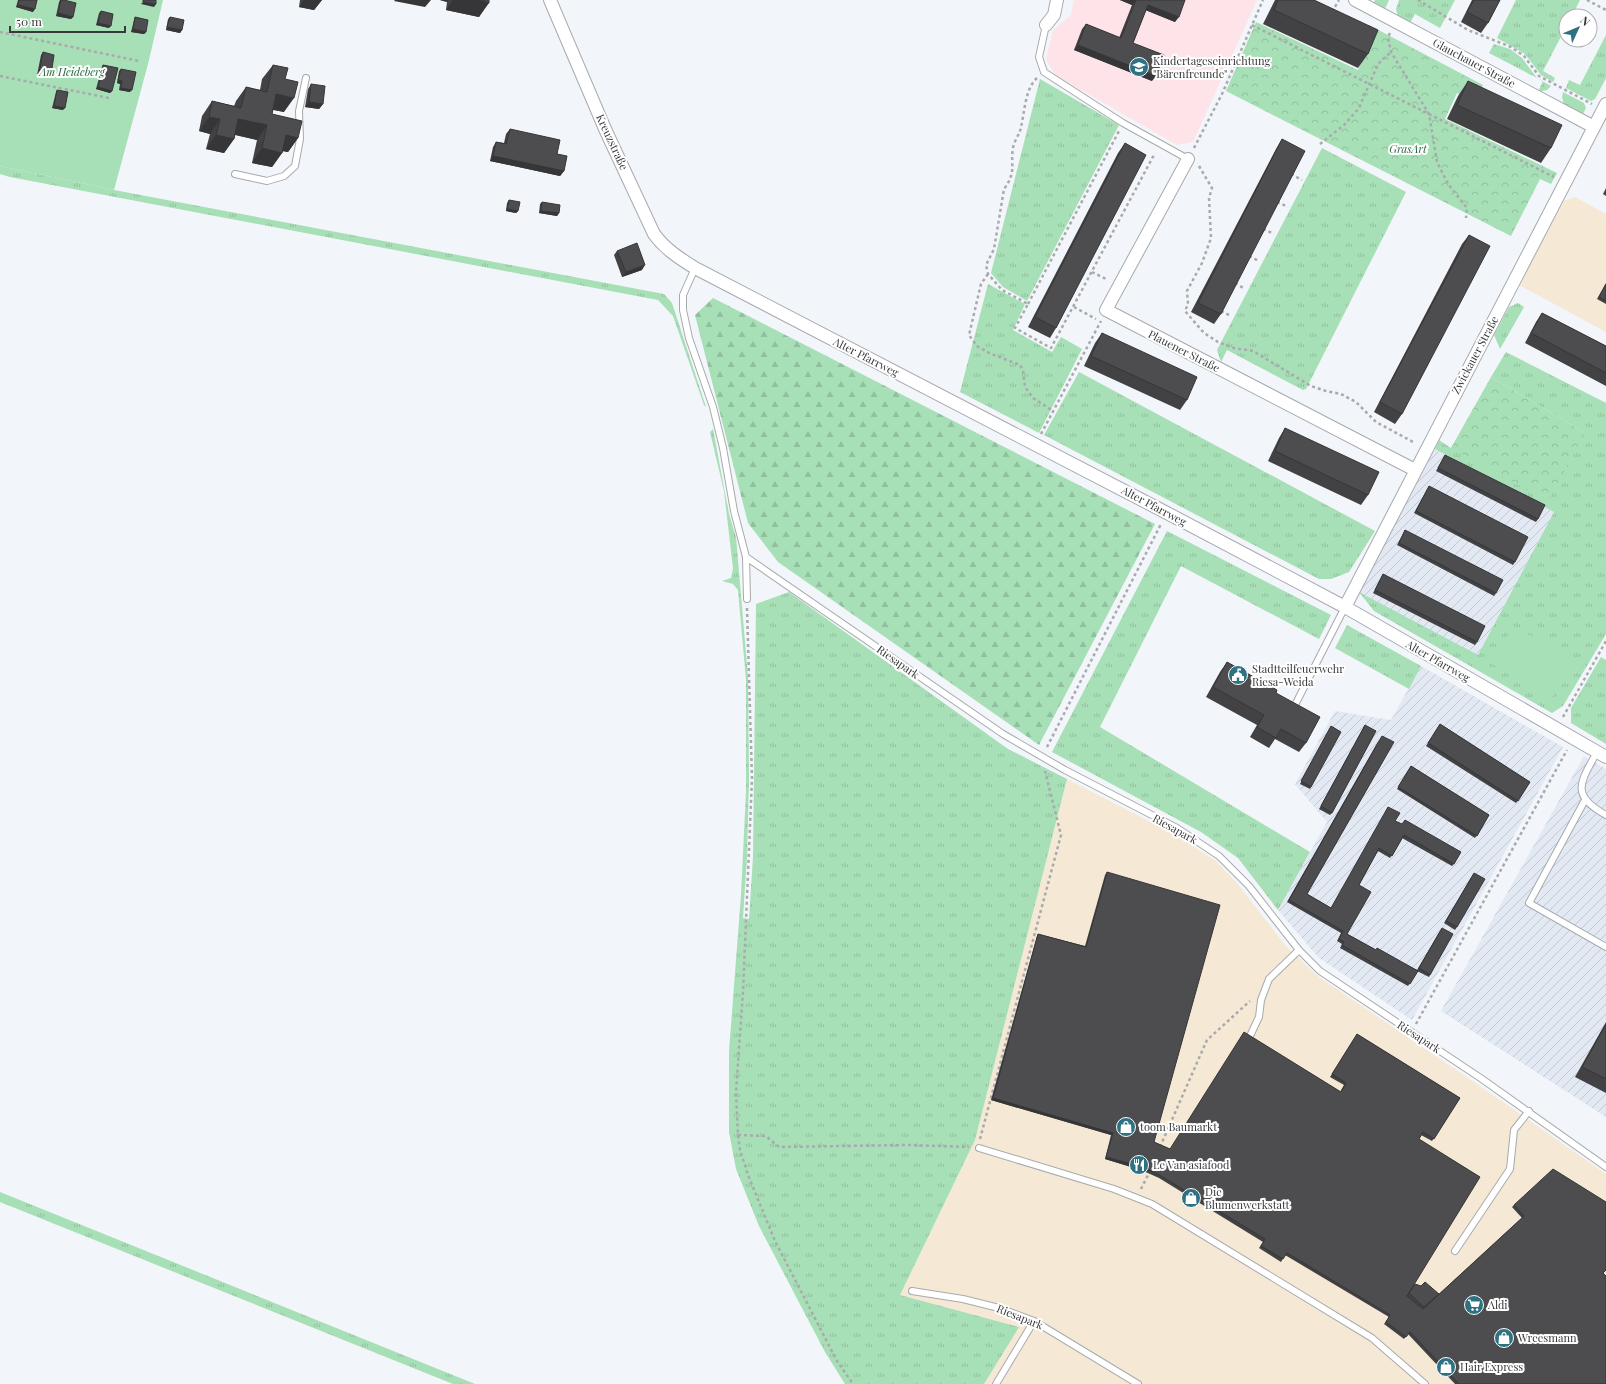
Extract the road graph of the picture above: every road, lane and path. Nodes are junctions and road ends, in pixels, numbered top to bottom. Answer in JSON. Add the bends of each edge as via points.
{"nodes":[{"id":1,"x":550,"y":0,"type":"edge"},
{"id":2,"x":1057,"y":0,"type":"edge"},
{"id":3,"x":1263,"y":0,"type":"edge"},
{"id":4,"x":1339,"y":0,"type":"edge"},
{"id":5,"x":1355,"y":0,"type":"edge"},
{"id":6,"x":1418,"y":0,"type":"edge"},
{"id":7,"x":1587,"y":0,"type":"edge"},
{"id":8,"x":1606,"y":10,"type":"edge"},
{"id":9,"x":1329,"y":18,"type":"edge"},
{"id":10,"x":1394,"y":21,"type":"junction"},
{"id":11,"x":1046,"y":25,"type":"joint"},
{"id":12,"x":1252,"y":25,"type":"junction"},
{"id":13,"x":0,"y":32,"type":"edge"},
{"id":14,"x":1391,"y":52,"type":"junction"},
{"id":15,"x":139,"y":61,"type":"dead end"},
{"id":16,"x":1044,"y":72,"type":"junction"},
{"id":17,"x":0,"y":76,"type":"edge"},
{"id":18,"x":306,"y":78,"type":"dead end"},
{"id":19,"x":1369,"y":84,"type":"junction"},
{"id":20,"x":109,"y":98,"type":"dead end"},
{"id":21,"x":1605,"y":106,"type":"edge"},
{"id":22,"x":1429,"y":114,"type":"junction"},
{"id":23,"x":1123,"y":123,"type":"junction"},
{"id":24,"x":1594,"y":127,"type":"junction"},
{"id":25,"x":1160,"y":143,"type":"junction"},
{"id":26,"x":1320,"y":144,"type":"dead end"},
{"id":27,"x":1188,"y":159,"type":"junction"},
{"id":28,"x":235,"y":174,"type":"dead end"},
{"id":29,"x":1291,"y":174,"type":"edge"},
{"id":30,"x":1302,"y":180,"type":"dead end"},
{"id":31,"x":1565,"y":182,"type":"junction"},
{"id":32,"x":1277,"y":202,"type":"edge"},
{"id":33,"x":1288,"y":207,"type":"dead end"},
{"id":34,"x":1466,"y":218,"type":"dead end"},
{"id":35,"x":1263,"y":229,"type":"edge"},
{"id":36,"x":1274,"y":234,"type":"dead end"},
{"id":37,"x":1249,"y":256,"type":"edge"},
{"id":38,"x":1260,"y":262,"type":"dead end"},
{"id":39,"x":695,"y":268,"type":"junction"},
{"id":40,"x":1092,"y":272,"type":"junction"},
{"id":41,"x":988,"y":274,"type":"junction"},
{"id":42,"x":1235,"y":283,"type":"edge"},
{"id":43,"x":1119,"y":286,"type":"junction"},
{"id":44,"x":1245,"y":289,"type":"dead end"},
{"id":45,"x":1028,"y":304,"type":"junction"},
{"id":46,"x":1074,"y":307,"type":"junction"},
{"id":47,"x":1106,"y":310,"type":"junction"},
{"id":48,"x":1221,"y":310,"type":"edge"},
{"id":49,"x":1231,"y":316,"type":"dead end"},
{"id":50,"x":1100,"y":322,"type":"junction"},
{"id":51,"x":1053,"y":411,"type":"junction"},
{"id":52,"x":1036,"y":444,"type":"junction"},
{"id":53,"x":1426,"y":449,"type":"junction"},
{"id":54,"x":1415,"y":470,"type":"junction"},
{"id":55,"x":1167,"y":513,"type":"junction"},
{"id":56,"x":746,"y":557,"type":"junction"},
{"id":57,"x":747,"y":599,"type":"joint"},
{"id":58,"x":1345,"y":607,"type":"junction"},
{"id":59,"x":1606,"y":641,"type":"edge"},
{"id":60,"x":1294,"y":707,"type":"edge"},
{"id":61,"x":1556,"y":729,"type":"junction"},
{"id":62,"x":1573,"y":739,"type":"junction"},
{"id":63,"x":1602,"y":755,"type":"edge"},
{"id":64,"x":1042,"y":757,"type":"junction"},
{"id":65,"x":1585,"y":800,"type":"junction"},
{"id":66,"x":1606,"y":815,"type":"edge"},
{"id":67,"x":1606,"y":947,"type":"edge"},
{"id":68,"x":1299,"y":950,"type":"junction"},
{"id":69,"x":1261,"y":1000,"type":"junction"},
{"id":70,"x":1411,"y":1032,"type":"junction"},
{"id":71,"x":1250,"y":1036,"type":"edge"},
{"id":72,"x":1529,"y":1111,"type":"junction"},
{"id":73,"x":738,"y":1135,"type":"junction"},
{"id":74,"x":979,"y":1148,"type":"junction"},
{"id":75,"x":1160,"y":1148,"type":"edge"},
{"id":76,"x":1606,"y":1167,"type":"edge"},
{"id":77,"x":1149,"y":1173,"type":"edge"},
{"id":78,"x":1137,"y":1198,"type":"junction"},
{"id":79,"x":1455,"y":1252,"type":"dead end"},
{"id":80,"x":912,"y":1291,"type":"dead end"},
{"id":81,"x":1034,"y":1321,"type":"junction"},
{"id":82,"x":853,"y":1384,"type":"edge"},
{"id":83,"x":996,"y":1384,"type":"edge"},
{"id":84,"x":1138,"y":1384,"type":"edge"},
{"id":85,"x":1425,"y":1384,"type":"edge"}],
"edges":[{"from":1,"to":39,"type":"street","name":"Kreuzstraße","via":[[605,129],[654,234],[663,246]]},
{"from":2,"to":11,"type":"street","via":[[1054,15]]},
{"from":3,"to":12,"type":"path"},
{"from":4,"to":9,"type":"path"},
{"from":5,"to":10,"type":"street","name":"Glauchauer Straße"},
{"from":6,"to":21,"type":"path","via":[[1468,30],[1511,47],[1524,56],[1539,76]]},
{"from":7,"to":8,"type":"path"},
{"from":10,"to":14,"type":"path","via":[[1388,37]]},
{"from":10,"to":24,"type":"street","name":"Glauchauer Straße"},
{"from":11,"to":16,"type":"lane","via":[[1039,57]]},
{"from":12,"to":19,"type":"path"},
{"from":12,"to":27,"type":"path","via":[[1222,94]]},
{"from":13,"to":15,"type":"path"},
{"from":14,"to":19,"type":"path","via":[[1378,64]]},
{"from":14,"to":22,"type":"path"},
{"from":16,"to":23,"type":"lane"},
{"from":16,"to":41,"type":"path","via":[[1032,84],[1013,147],[1013,171],[1004,189],[994,248],[986,265]]},
{"from":17,"to":20,"type":"path"},
{"from":18,"to":28,"type":"lane","via":[[299,111],[300,139],[295,166],[284,176],[267,181]]},
{"from":19,"to":22,"type":"path"},
{"from":19,"to":26,"type":"path","via":[[1359,108],[1344,125]]},
{"from":21,"to":24,"type":"street","name":"Zwickauer Straße"},
{"from":22,"to":31,"type":"path"},
{"from":22,"to":34,"type":"path","via":[[1437,162],[1448,184],[1467,208]]},
{"from":23,"to":25,"type":"lane"},
{"from":23,"to":45,"type":"path"},
{"from":24,"to":31,"type":"street","name":"Zwickauer Straße"},
{"from":25,"to":27,"type":"lane"},
{"from":25,"to":40,"type":"path"},
{"from":27,"to":43,"type":"street"},
{"from":27,"to":53,"type":"path","via":[[1203,170],[1212,188],[1209,198],[1210,238],[1202,263],[1187,291],[1188,304],[1185,311],[1189,318],[1218,342],[1253,351],[1311,386],[1341,394],[1356,402],[1376,422]]},
{"from":29,"to":30,"type":"path"},
{"from":31,"to":53,"type":"street","name":"Zwickauer Straße"},
{"from":32,"to":33,"type":"path"},
{"from":35,"to":36,"type":"path"},
{"from":37,"to":38,"type":"path"},
{"from":39,"to":52,"type":"street","name":"Alter Pfarrweg"},
{"from":39,"to":56,"type":"lane","via":[[683,295],[683,310],[689,338],[724,448],[734,511]]},
{"from":40,"to":43,"type":"path"},
{"from":40,"to":46,"type":"path"},
{"from":41,"to":45,"type":"path","via":[[1002,290]]},
{"from":41,"to":51,"type":"path","via":[[981,284],[969,335],[988,353],[1020,365],[1025,387],[1033,398]]},
{"from":42,"to":44,"type":"path"},
{"from":43,"to":47,"type":"street"},
{"from":45,"to":46,"type":"path","via":[[1015,328],[1051,348]]},
{"from":46,"to":50,"type":"path"},
{"from":47,"to":50,"type":"path"},
{"from":47,"to":54,"type":"street","name":"Plauener Straße"},
{"from":48,"to":49,"type":"path"},
{"from":50,"to":51,"type":"path"},
{"from":51,"to":52,"type":"path"},
{"from":52,"to":55,"type":"street","name":"Alter Pfarrweg"},
{"from":53,"to":54,"type":"street","name":"Zwickauer Straße"},
{"from":54,"to":58,"type":"street","name":"Zwickauer Straße"},
{"from":55,"to":58,"type":"street","name":"Alter Pfarrweg"},
{"from":55,"to":64,"type":"path"},
{"from":56,"to":57,"type":"lane"},
{"from":56,"to":64,"type":"lane","name":"Riesapark","via":[[970,712]]},
{"from":57,"to":73,"type":"path","via":[[752,778],[736,1092]]},
{"from":58,"to":60,"type":"lane"},
{"from":58,"to":61,"type":"street","name":"Alter Pfarrweg"},
{"from":59,"to":61,"type":"path"},
{"from":61,"to":62,"type":"street","name":"Alter Pfarrweg"},
{"from":62,"to":63,"type":"street","name":"Alter Pfarrweg"},
{"from":62,"to":70,"type":"path"},
{"from":63,"to":65,"type":"lane","via":[[1584,777],[1581,790]]},
{"from":64,"to":68,"type":"lane","name":"Riesapark","via":[[1177,828],[1219,856],[1249,886]]},
{"from":64,"to":74,"type":"path","via":[[1061,835]]},
{"from":65,"to":66,"type":"lane"},
{"from":65,"to":67,"type":"lane","via":[[1529,903]]},
{"from":68,"to":69,"type":"lane","via":[[1269,979]]},
{"from":68,"to":70,"type":"lane","name":"Riesapark","via":[[1320,971]]},
{"from":69,"to":71,"type":"lane","via":[[1259,1017]]},
{"from":69,"to":75,"type":"path","via":[[1250,1001],[1207,1040]]},
{"from":70,"to":72,"type":"lane","name":"Riesapark"},
{"from":72,"to":76,"type":"lane","name":"Riesapark"},
{"from":72,"to":79,"type":"lane","via":[[1514,1130],[1510,1169]]},
{"from":73,"to":74,"type":"path","via":[[766,1136],[779,1147],[908,1145]]},
{"from":73,"to":82,"type":"path","via":[[748,1175],[775,1241],[837,1361]]},
{"from":74,"to":78,"type":"lane","via":[[1037,1164]]},
{"from":77,"to":78,"type":"path"},
{"from":78,"to":85,"type":"lane","via":[[1177,1218],[1372,1338]]},
{"from":80,"to":81,"type":"lane","name":"Riesapark","via":[[1000,1308]]},
{"from":81,"to":83,"type":"lane"},
{"from":81,"to":84,"type":"lane","name":"Riesapark"}]}
